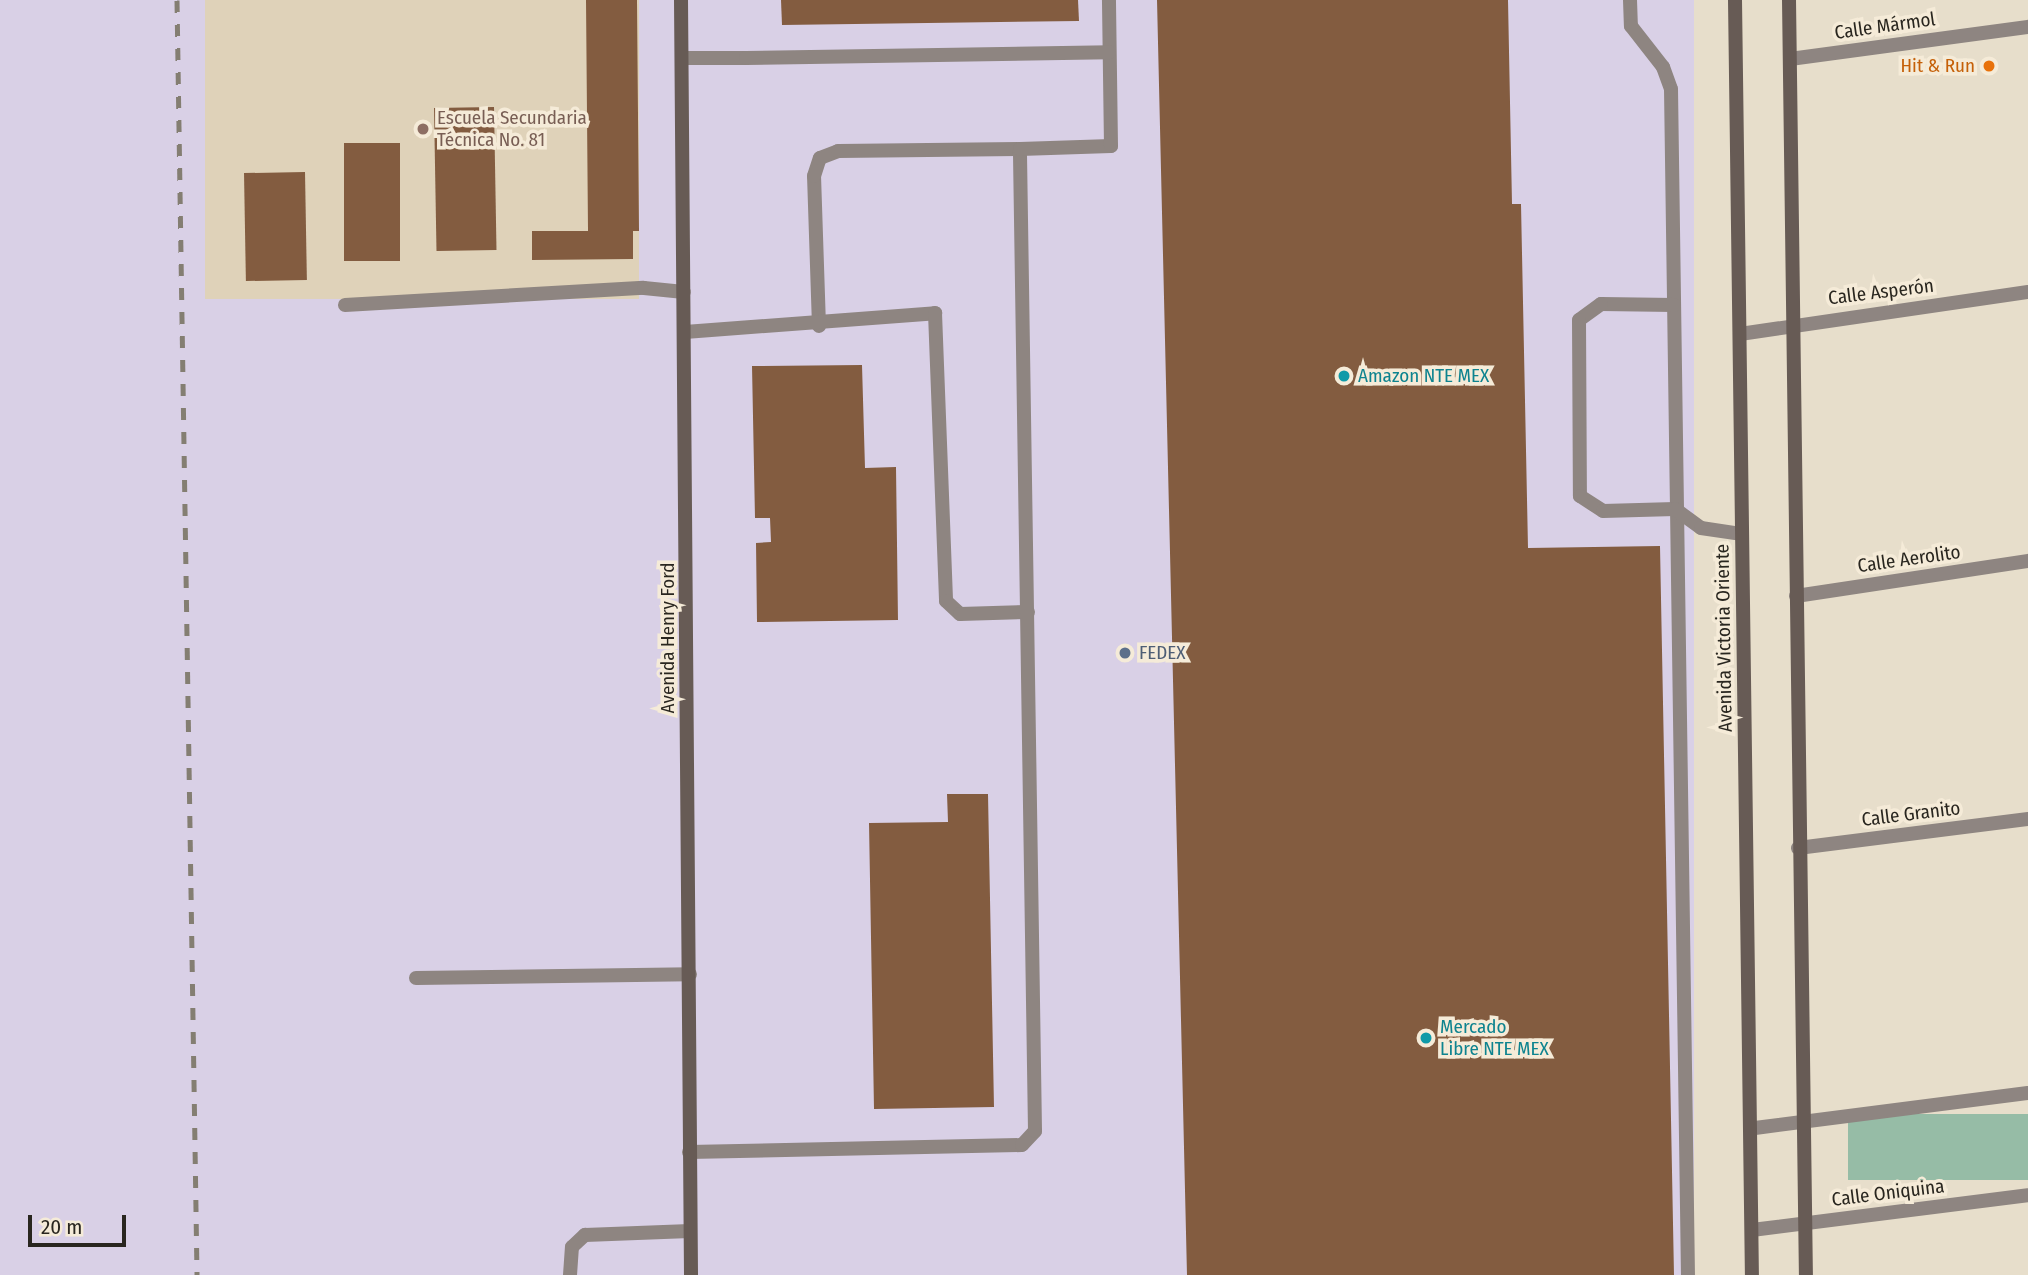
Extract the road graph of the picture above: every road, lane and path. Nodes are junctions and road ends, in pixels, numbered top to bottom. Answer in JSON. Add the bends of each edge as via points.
{"nodes":[{"id":1,"x":681,"y":0,"type":"edge"},
{"id":2,"x":1109,"y":0,"type":"edge"},
{"id":3,"x":1630,"y":0,"type":"edge"},
{"id":4,"x":1735,"y":0,"type":"edge"},
{"id":5,"x":1789,"y":0,"type":"edge"},
{"id":6,"x":2028,"y":27,"type":"edge"},
{"id":7,"x":1109,"y":52,"type":"junction"},
{"id":8,"x":681,"y":58,"type":"junction"},
{"id":9,"x":1790,"y":59,"type":"junction"},
{"id":10,"x":1020,"y":149,"type":"junction"},
{"id":11,"x":684,"y":292,"type":"junction"},
{"id":12,"x":2028,"y":292,"type":"edge"},
{"id":13,"x":345,"y":304,"type":"dead end"},
{"id":14,"x":1674,"y":305,"type":"junction"},
{"id":15,"x":1797,"y":322,"type":"junction"},
{"id":16,"x":818,"y":326,"type":"junction"},
{"id":17,"x":685,"y":332,"type":"junction"},
{"id":18,"x":1740,"y":334,"type":"junction"},
{"id":19,"x":1675,"y":509,"type":"junction"},
{"id":20,"x":1741,"y":534,"type":"junction"},
{"id":21,"x":2028,"y":561,"type":"edge"},
{"id":22,"x":1796,"y":596,"type":"junction"},
{"id":23,"x":1028,"y":612,"type":"junction"},
{"id":24,"x":2028,"y":818,"type":"edge"},
{"id":25,"x":1798,"y":848,"type":"junction"},
{"id":26,"x":690,"y":974,"type":"junction"},
{"id":27,"x":416,"y":978,"type":"dead end"},
{"id":28,"x":2028,"y":1093,"type":"edge"},
{"id":29,"x":1804,"y":1122,"type":"junction"},
{"id":30,"x":1755,"y":1128,"type":"junction"},
{"id":31,"x":689,"y":1152,"type":"junction"},
{"id":32,"x":2028,"y":1195,"type":"edge"},
{"id":33,"x":1804,"y":1223,"type":"junction"},
{"id":34,"x":1752,"y":1230,"type":"junction"},
{"id":35,"x":690,"y":1231,"type":"junction"},
{"id":36,"x":570,"y":1275,"type":"edge"},
{"id":37,"x":691,"y":1275,"type":"edge"},
{"id":38,"x":1688,"y":1275,"type":"edge"},
{"id":39,"x":1752,"y":1275,"type":"edge"},
{"id":40,"x":1806,"y":1275,"type":"edge"}],
"edges":[{"from":1,"to":8,"type":"street","name":"Avenida Henry Ford"},
{"from":2,"to":7,"type":"street"},
{"from":3,"to":14,"type":"street","via":[[1632,26],[1663,67],[1671,89]]},
{"from":4,"to":18,"type":"street","name":"Avenida Victoria Oriente"},
{"from":5,"to":9,"type":"street"},
{"from":6,"to":9,"type":"street","name":"Calle Mármol"},
{"from":7,"to":8,"type":"street"},
{"from":7,"to":10,"type":"street","via":[[1111,146]]},
{"from":8,"to":11,"type":"street","name":"Avenida Henry Ford"},
{"from":9,"to":15,"type":"street"},
{"from":10,"to":16,"type":"street","via":[[838,151],[820,158],[814,176]]},
{"from":10,"to":23,"type":"street"},
{"from":11,"to":13,"type":"street","via":[[644,288]]},
{"from":11,"to":17,"type":"street","name":"Avenida Henry Ford"},
{"from":12,"to":15,"type":"street","name":"Calle Asperón"},
{"from":14,"to":19,"type":"street"},
{"from":14,"to":19,"type":"street","via":[[1592,306],[1577,329],[1580,496],[1603,511]]},
{"from":15,"to":18,"type":"street","name":"Calle Asperón"},
{"from":15,"to":22,"type":"street"},
{"from":16,"to":17,"type":"street"},
{"from":16,"to":23,"type":"street","via":[[935,313],[946,601],[970,615]]},
{"from":17,"to":26,"type":"street","name":"Avenida Henry Ford"},
{"from":18,"to":20,"type":"street","name":"Avenida Victoria Oriente"},
{"from":19,"to":20,"type":"street","via":[[1701,528]]},
{"from":19,"to":38,"type":"street"},
{"from":20,"to":30,"type":"street","name":"Avenida Victoria Oriente"},
{"from":21,"to":22,"type":"street","name":"Calle Aerolito"},
{"from":22,"to":25,"type":"street"},
{"from":23,"to":31,"type":"street","via":[[1035,1132],[1022,1145]]},
{"from":24,"to":25,"type":"street","name":"Calle Granito"},
{"from":25,"to":29,"type":"street"},
{"from":26,"to":27,"type":"street"},
{"from":26,"to":31,"type":"street","name":"Avenida Henry Ford"},
{"from":28,"to":29,"type":"street"},
{"from":29,"to":30,"type":"street"},
{"from":29,"to":33,"type":"street"},
{"from":30,"to":34,"type":"street","name":"Avenida Victoria Oriente"},
{"from":31,"to":35,"type":"street","name":"Avenida Henry Ford"},
{"from":32,"to":33,"type":"street","name":"Calle Oniquina"},
{"from":33,"to":34,"type":"street","name":"Calle Oniquina"},
{"from":33,"to":40,"type":"street"},
{"from":34,"to":39,"type":"street","name":"Avenida Victoria Oriente"},
{"from":35,"to":36,"type":"street","via":[[585,1234],[572,1247]]},
{"from":35,"to":37,"type":"street","name":"Avenida Henry Ford"}]}
